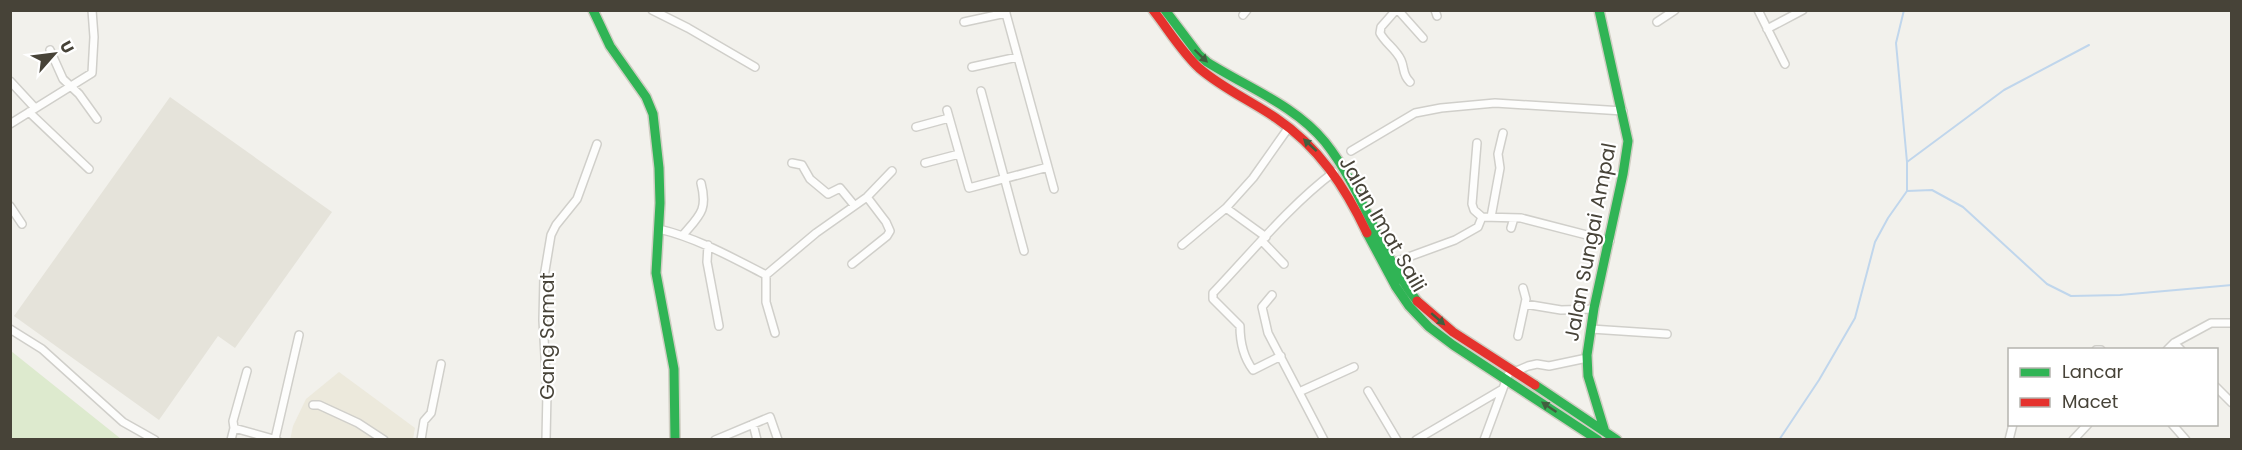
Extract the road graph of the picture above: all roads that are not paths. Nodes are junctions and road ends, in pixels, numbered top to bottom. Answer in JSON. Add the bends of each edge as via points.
{"nodes":[{"id":1,"x":92,"y":10,"type":"edge"},
{"id":2,"x":593,"y":10,"type":"edge"},
{"id":3,"x":652,"y":10,"type":"edge"},
{"id":4,"x":1153,"y":10,"type":"edge"},
{"id":5,"x":1165,"y":10,"type":"edge"},
{"id":6,"x":1397,"y":10,"type":"edge"},
{"id":7,"x":1599,"y":10,"type":"edge"},
{"id":8,"x":1675,"y":10,"type":"edge"},
{"id":9,"x":1758,"y":10,"type":"edge"},
{"id":10,"x":1803,"y":10,"type":"edge"},
{"id":11,"x":1005,"y":12,"type":"edge"},
{"id":12,"x":964,"y":22,"type":"dead end"},
{"id":13,"x":1657,"y":22,"type":"dead end"},
{"id":14,"x":1173,"y":29,"type":"junction"},
{"id":15,"x":1767,"y":29,"type":"junction"},
{"id":16,"x":1423,"y":38,"type":"dead end"},
{"id":17,"x":50,"y":50,"type":"dead end"},
{"id":18,"x":1018,"y":57,"type":"junction"},
{"id":19,"x":1785,"y":64,"type":"dead end"},
{"id":20,"x":755,"y":67,"type":"dead end"},
{"id":21,"x":972,"y":67,"type":"dead end"},
{"id":22,"x":10,"y":81,"type":"edge"},
{"id":23,"x":1410,"y":82,"type":"dead end"},
{"id":24,"x":71,"y":87,"type":"junction"},
{"id":25,"x":981,"y":91,"type":"dead end"},
{"id":26,"x":32,"y":110,"type":"junction"},
{"id":27,"x":947,"y":110,"type":"dead end"},
{"id":28,"x":1623,"y":111,"type":"junction"},
{"id":29,"x":949,"y":118,"type":"junction"},
{"id":30,"x":97,"y":119,"type":"dead end"},
{"id":31,"x":10,"y":124,"type":"edge"},
{"id":32,"x":916,"y":127,"type":"dead end"},
{"id":33,"x":1289,"y":127,"type":"junction"},
{"id":34,"x":1503,"y":133,"type":"dead end"},
{"id":35,"x":1477,"y":143,"type":"dead end"},
{"id":36,"x":597,"y":144,"type":"dead end"},
{"id":37,"x":1351,"y":151,"type":"dead end"},
{"id":38,"x":959,"y":154,"type":"junction"},
{"id":39,"x":792,"y":163,"type":"dead end"},
{"id":40,"x":925,"y":163,"type":"dead end"},
{"id":41,"x":1048,"y":167,"type":"junction"},
{"id":42,"x":89,"y":169,"type":"dead end"},
{"id":43,"x":892,"y":171,"type":"dead end"},
{"id":44,"x":1334,"y":172,"type":"junction"},
{"id":45,"x":1005,"y":179,"type":"junction"},
{"id":46,"x":701,"y":183,"type":"dead end"},
{"id":47,"x":1054,"y":189,"type":"dead end"},
{"id":48,"x":867,"y":197,"type":"junction"},
{"id":49,"x":855,"y":205,"type":"junction"},
{"id":50,"x":10,"y":206,"type":"edge"},
{"id":51,"x":1226,"y":208,"type":"junction"},
{"id":52,"x":1482,"y":217,"type":"junction"},
{"id":53,"x":1491,"y":217,"type":"junction"},
{"id":54,"x":1514,"y":218,"type":"junction"},
{"id":55,"x":22,"y":224,"type":"dead end"},
{"id":56,"x":1511,"y":228,"type":"dead end"},
{"id":57,"x":659,"y":229,"type":"junction"},
{"id":58,"x":683,"y":235,"type":"junction"},
{"id":59,"x":1264,"y":239,"type":"junction"},
{"id":60,"x":1610,"y":241,"type":"junction"},
{"id":61,"x":708,"y":245,"type":"junction"},
{"id":62,"x":1182,"y":246,"type":"dead end"},
{"id":63,"x":1024,"y":251,"type":"dead end"},
{"id":64,"x":1392,"y":263,"type":"junction"},
{"id":65,"x":852,"y":264,"type":"dead end"},
{"id":66,"x":1284,"y":264,"type":"dead end"},
{"id":67,"x":766,"y":275,"type":"junction"},
{"id":68,"x":1523,"y":288,"type":"dead end"},
{"id":69,"x":1272,"y":295,"type":"dead end"},
{"id":70,"x":1525,"y":304,"type":"junction"},
{"id":71,"x":1594,"y":309,"type":"junction"},
{"id":72,"x":2232,"y":323,"type":"edge"},
{"id":73,"x":719,"y":326,"type":"dead end"},
{"id":74,"x":10,"y":329,"type":"edge"},
{"id":75,"x":1591,"y":329,"type":"junction"},
{"id":76,"x":775,"y":333,"type":"dead end"},
{"id":77,"x":1667,"y":334,"type":"dead end"},
{"id":78,"x":299,"y":336,"type":"dead end"},
{"id":79,"x":1518,"y":336,"type":"dead end"},
{"id":80,"x":2174,"y":343,"type":"junction"},
{"id":81,"x":2169,"y":348,"type":"edge"},
{"id":82,"x":2179,"y":348,"type":"edge"},
{"id":83,"x":1280,"y":354,"type":"junction"},
{"id":84,"x":1587,"y":358,"type":"junction"},
{"id":85,"x":441,"y":364,"type":"dead end"},
{"id":86,"x":1354,"y":367,"type":"dead end"},
{"id":87,"x":247,"y":371,"type":"dead end"},
{"id":88,"x":1510,"y":373,"type":"junction"},
{"id":89,"x":2218,"y":388,"type":"edge"},
{"id":90,"x":1501,"y":390,"type":"junction"},
{"id":91,"x":1368,"y":391,"type":"dead end"},
{"id":92,"x":1299,"y":392,"type":"junction"},
{"id":93,"x":2232,"y":403,"type":"edge"},
{"id":94,"x":313,"y":405,"type":"dead end"},
{"id":95,"x":753,"y":424,"type":"junction"},
{"id":96,"x":2086,"y":426,"type":"edge"},
{"id":97,"x":2174,"y":426,"type":"edge"},
{"id":98,"x":234,"y":428,"type":"junction"},
{"id":99,"x":1607,"y":435,"type":"edge"},
{"id":100,"x":276,"y":439,"type":"edge"},
{"id":101,"x":155,"y":440,"type":"edge"},
{"id":102,"x":231,"y":440,"type":"edge"},
{"id":103,"x":384,"y":440,"type":"edge"},
{"id":104,"x":421,"y":440,"type":"edge"},
{"id":105,"x":546,"y":440,"type":"edge"},
{"id":106,"x":675,"y":440,"type":"edge"},
{"id":107,"x":715,"y":440,"type":"edge"},
{"id":108,"x":757,"y":440,"type":"edge"},
{"id":109,"x":778,"y":440,"type":"edge"},
{"id":110,"x":1324,"y":440,"type":"edge"},
{"id":111,"x":1397,"y":440,"type":"edge"},
{"id":112,"x":1416,"y":440,"type":"edge"},
{"id":113,"x":1484,"y":440,"type":"edge"},
{"id":114,"x":1598,"y":440,"type":"edge"},
{"id":115,"x":1617,"y":440,"type":"edge"},
{"id":116,"x":2073,"y":440,"type":"edge"},
{"id":117,"x":2186,"y":440,"type":"edge"}],
"edges":[{"from":1,"to":24,"type":"street","via":[[93,70]]},
{"from":2,"to":57,"type":"main road","via":[[610,46],[646,97],[653,114],[659,168]]},
{"from":3,"to":20,"type":"street"},
{"from":4,"to":14,"type":"main road","name":"Jalan Imat Saili"},
{"from":5,"to":14,"type":"main road","name":"Jalan Imat Saili"},
{"from":6,"to":16,"type":"street"},
{"from":6,"to":23,"type":"street","via":[[1380,33],[1401,61],[1403,74]]},
{"from":7,"to":28,"type":"main road","name":"Jalan Sungai Ampal"},
{"from":8,"to":13,"type":"street"},
{"from":9,"to":15,"type":"street"},
{"from":10,"to":15,"type":"street"},
{"from":11,"to":12,"type":"street"},
{"from":11,"to":18,"type":"street"},
{"from":14,"to":33,"type":"main road","name":"Jalan Imat Saili","via":[[1187,56],[1204,72]]},
{"from":14,"to":64,"type":"main road","name":"Jalan Imat Saili","one_way":true,"via":[[1207,62],[1314,130],[1343,169]]},
{"from":15,"to":19,"type":"street"},
{"from":17,"to":24,"type":"street","via":[[63,79]]},
{"from":18,"to":21,"type":"street"},
{"from":18,"to":41,"type":"street"},
{"from":22,"to":26,"type":"street"},
{"from":24,"to":26,"type":"street"},
{"from":24,"to":30,"type":"street"},
{"from":25,"to":45,"type":"street"},
{"from":26,"to":31,"type":"street"},
{"from":26,"to":42,"type":"street"},
{"from":27,"to":29,"type":"street"},
{"from":28,"to":37,"type":"street","via":[[1495,103],[1441,108],[1415,113]]},
{"from":28,"to":60,"type":"main road","name":"Jalan Sungai Ampal","via":[[1627,153]]},
{"from":29,"to":32,"type":"street"},
{"from":29,"to":38,"type":"street"},
{"from":44,"to":33,"type":"main road","name":"Jalan Imat Saili","one_way":true},
{"from":33,"to":51,"type":"street"},
{"from":34,"to":53,"type":"street"},
{"from":35,"to":52,"type":"street","via":[[1472,204]]},
{"from":36,"to":105,"type":"street","name":"Gang Samat","via":[[574,205],[551,235],[544,277]]},
{"from":38,"to":40,"type":"street"},
{"from":38,"to":45,"type":"street","via":[[969,188]]},
{"from":39,"to":49,"type":"street","via":[[802,165],[828,194],[840,188]]},
{"from":41,"to":45,"type":"street"},
{"from":41,"to":47,"type":"street"},
{"from":43,"to":48,"type":"street"},
{"from":44,"to":59,"type":"street"},
{"from":44,"to":88,"type":"main road","name":"Jalan Imat Saili","via":[[1385,269],[1411,308],[1446,339]]},
{"from":45,"to":63,"type":"street"},
{"from":46,"to":58,"type":"street","via":[[703,211]]},
{"from":48,"to":49,"type":"street"},
{"from":48,"to":65,"type":"street","via":[[890,231]]},
{"from":49,"to":67,"type":"street"},
{"from":50,"to":55,"type":"street"},
{"from":51,"to":59,"type":"street"},
{"from":51,"to":62,"type":"street"},
{"from":52,"to":53,"type":"street"},
{"from":52,"to":64,"type":"street","via":[[1478,226],[1455,240]]},
{"from":53,"to":54,"type":"street"},
{"from":54,"to":56,"type":"street"},
{"from":54,"to":60,"type":"street"},
{"from":57,"to":58,"type":"street"},
{"from":57,"to":106,"type":"main road","via":[[656,273],[674,369]]},
{"from":58,"to":61,"type":"street"},
{"from":59,"to":66,"type":"street"},
{"from":59,"to":83,"type":"street","via":[[1212,296],[1238,324],[1240,340],[1253,370]]},
{"from":60,"to":71,"type":"main road","name":"Jalan Sungai Ampal"},
{"from":61,"to":67,"type":"street"},
{"from":61,"to":73,"type":"street","via":[[707,262]]},
{"from":64,"to":88,"type":"main road","name":"Jalan Imat Saili","one_way":true,"via":[[1418,302]]},
{"from":67,"to":76,"type":"street","via":[[766,302]]},
{"from":68,"to":70,"type":"street"},
{"from":69,"to":83,"type":"street","via":[[1262,313]]},
{"from":70,"to":71,"type":"street","via":[[1561,310]]},
{"from":70,"to":79,"type":"street"},
{"from":71,"to":75,"type":"main road","name":"Jalan Sungai Ampal"},
{"from":72,"to":80,"type":"street","via":[[2211,323]]},
{"from":74,"to":101,"type":"street","via":[[42,349],[123,422]]},
{"from":75,"to":77,"type":"street"},
{"from":75,"to":84,"type":"main road","name":"Jalan Sungai Ampal"},
{"from":78,"to":100,"type":"street"},
{"from":80,"to":81,"type":"street"},
{"from":80,"to":82,"type":"street"},
{"from":83,"to":92,"type":"street"},
{"from":84,"to":88,"type":"street","via":[[1549,366],[1537,364]]},
{"from":84,"to":99,"type":"main road","name":"Jalan Sungai Ampal","via":[[1588,376]]},
{"from":85,"to":104,"type":"street"},
{"from":86,"to":92,"type":"street"},
{"from":87,"to":98,"type":"street"},
{"from":88,"to":90,"type":"street"},
{"from":88,"to":99,"type":"main road","name":"Jalan Imat Saili"},
{"from":114,"to":88,"type":"main road","name":"Jalan Imat Saili","one_way":true},
{"from":89,"to":93,"type":"street"},
{"from":90,"to":112,"type":"street"},
{"from":90,"to":113,"type":"street"},
{"from":91,"to":111,"type":"street"},
{"from":92,"to":110,"type":"street"},
{"from":94,"to":103,"type":"street","via":[[358,423]]},
{"from":95,"to":107,"type":"street"},
{"from":95,"to":108,"type":"street"},
{"from":95,"to":109,"type":"street","via":[[771,417]]},
{"from":96,"to":116,"type":"street"},
{"from":97,"to":117,"type":"street"},
{"from":98,"to":100,"type":"street"},
{"from":98,"to":102,"type":"street"},
{"from":99,"to":115,"type":"main road"}]}
